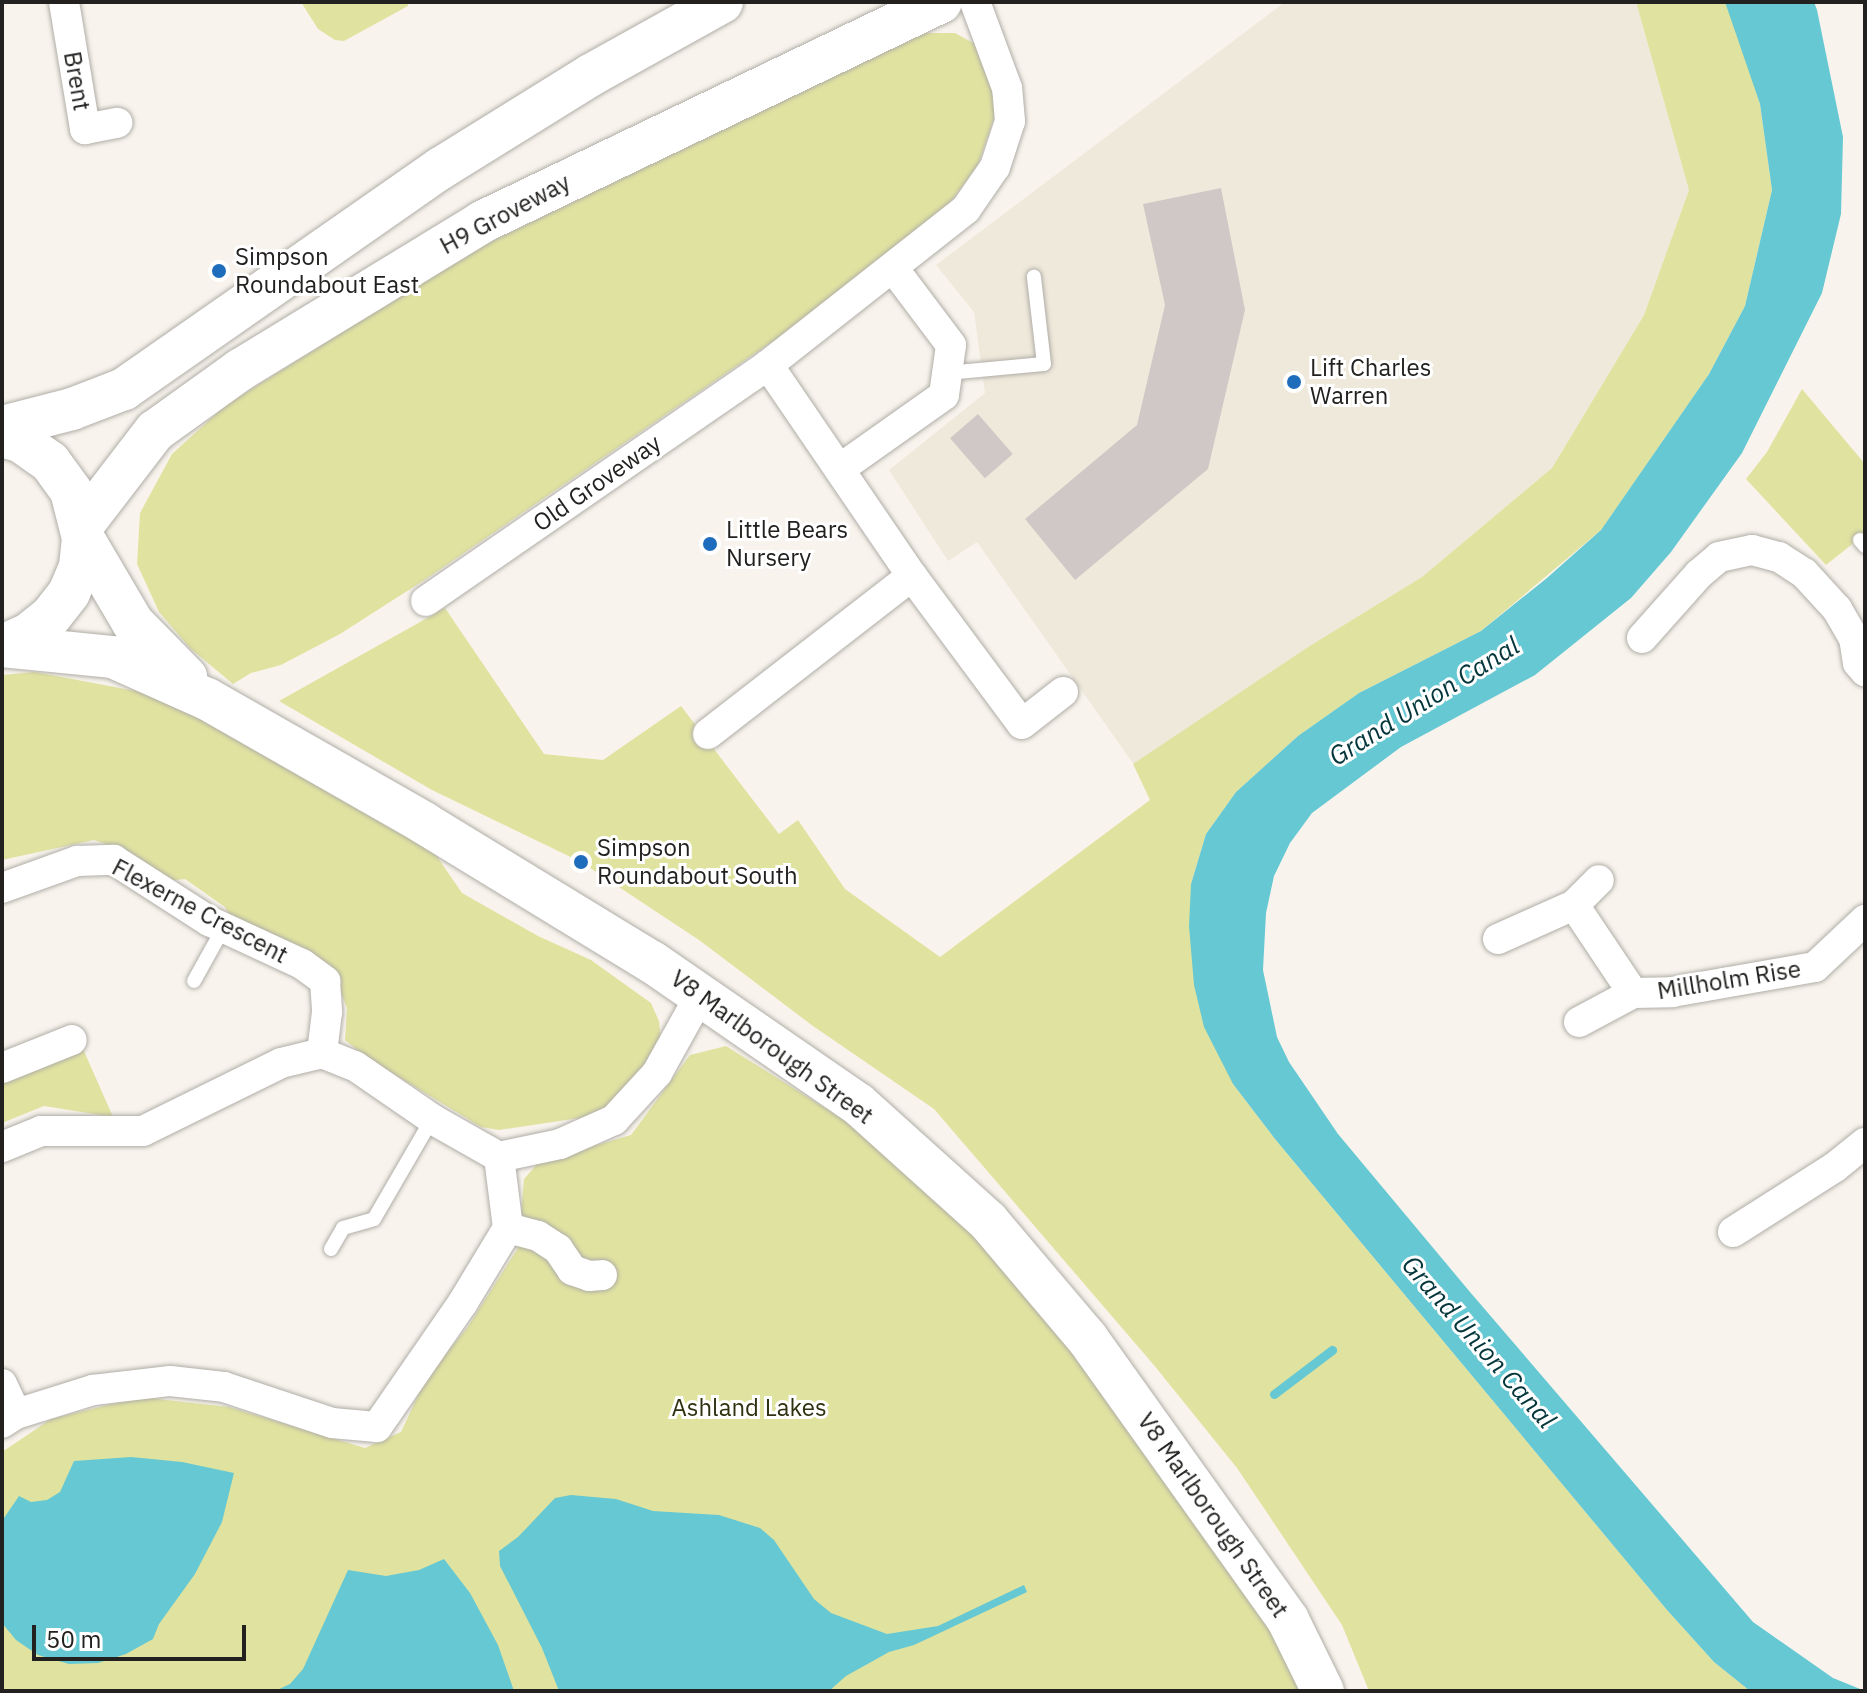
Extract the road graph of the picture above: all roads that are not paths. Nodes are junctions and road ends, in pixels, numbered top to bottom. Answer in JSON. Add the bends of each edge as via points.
{"nodes":[{"id":1,"x":64,"y":2,"type":"edge"},
{"id":2,"x":722,"y":2,"type":"edge"},
{"id":3,"x":941,"y":2,"type":"edge"},
{"id":4,"x":975,"y":2,"type":"edge"},
{"id":5,"x":117,"y":123,"type":"dead end"},
{"id":6,"x":893,"y":268,"type":"junction"},
{"id":7,"x":1034,"y":277,"type":"dead end"},
{"id":8,"x":768,"y":365,"type":"junction"},
{"id":9,"x":947,"y":373,"type":"junction"},
{"id":10,"x":2,"y":427,"type":"edge"},
{"id":11,"x":2,"y":436,"type":"edge"},
{"id":12,"x":841,"y":468,"type":"junction"},
{"id":13,"x":82,"y":532,"type":"junction"},
{"id":14,"x":912,"y":576,"type":"junction"},
{"id":15,"x":426,"y":601,"type":"dead end"},
{"id":16,"x":1642,"y":638,"type":"dead end"},
{"id":17,"x":2,"y":646,"type":"edge"},
{"id":18,"x":1865,"y":671,"type":"edge"},
{"id":19,"x":1063,"y":692,"type":"dead end"},
{"id":20,"x":207,"y":699,"type":"junction"},
{"id":21,"x":708,"y":734,"type":"dead end"},
{"id":22,"x":1599,"y":880,"type":"dead end"},
{"id":23,"x":2,"y":888,"type":"edge"},
{"id":24,"x":1574,"y":905,"type":"junction"},
{"id":25,"x":1865,"y":920,"type":"edge"},
{"id":26,"x":224,"y":927,"type":"junction"},
{"id":27,"x":1498,"y":939,"type":"dead end"},
{"id":28,"x":194,"y":981,"type":"dead end"},
{"id":29,"x":1633,"y":993,"type":"junction"},
{"id":30,"x":701,"y":994,"type":"junction"},
{"id":31,"x":1579,"y":1022,"type":"dead end"},
{"id":32,"x":72,"y":1040,"type":"dead end"},
{"id":33,"x":322,"y":1053,"type":"junction"},
{"id":34,"x":2,"y":1068,"type":"edge"},
{"id":35,"x":432,"y":1119,"type":"junction"},
{"id":36,"x":1865,"y":1143,"type":"edge"},
{"id":37,"x":2,"y":1147,"type":"edge"},
{"id":38,"x":499,"y":1157,"type":"junction"},
{"id":39,"x":508,"y":1228,"type":"junction"},
{"id":40,"x":1733,"y":1232,"type":"dead end"},
{"id":41,"x":331,"y":1249,"type":"dead end"},
{"id":42,"x":602,"y":1275,"type":"dead end"},
{"id":43,"x":2,"y":1384,"type":"edge"},
{"id":44,"x":9,"y":1418,"type":"edge"},
{"id":45,"x":1323,"y":1691,"type":"edge"}],
"edges":[{"from":1,"to":5,"type":"street","name":"Brent","via":[[85,129]]},
{"from":2,"to":10,"type":"street","via":[[464,153],[124,389]]},
{"from":3,"to":13,"type":"street","name":"H9 Groveway","via":[[482,222],[240,370],[155,431]]},
{"from":4,"to":6,"type":"street","name":"Old Groveway","via":[[1007,88],[1010,121],[995,167],[966,209]]},
{"from":6,"to":8,"type":"street","name":"Old Groveway"},
{"from":6,"to":9,"type":"street","via":[[951,345]]},
{"from":7,"to":9,"type":"lane","via":[[1044,364]]},
{"from":8,"to":12,"type":"street"},
{"from":8,"to":15,"type":"street","name":"Old Groveway"},
{"from":9,"to":12,"type":"street","via":[[944,395]]},
{"from":11,"to":13,"type":"street","name":"V8 Marlborough Street","via":[[20,441],[50,462],[71,491]]},
{"from":12,"to":14,"type":"street"},
{"from":13,"to":17,"type":"street","via":[[80,567],[69,593],[29,634]]},
{"from":13,"to":20,"type":"street","name":"V8 Marlborough Street","via":[[133,623]]},
{"from":14,"to":19,"type":"street","via":[[1022,724]]},
{"from":14,"to":21,"type":"street"},
{"from":16,"to":18,"type":"street","via":[[1719,557],[1752,550],[1779,557],[1804,573],[1837,609]]},
{"from":17,"to":20,"type":"street","name":"V8 Marlborough Street","via":[[113,657]]},
{"from":20,"to":30,"type":"street","name":"V8 Marlborough Street","via":[[424,823]]},
{"from":22,"to":24,"type":"street"},
{"from":23,"to":26,"type":"street","name":"Flexerne Crescent","via":[[77,861],[114,860]]},
{"from":24,"to":27,"type":"street"},
{"from":24,"to":29,"type":"street","name":"Millholm Rise"},
{"from":25,"to":29,"type":"street","name":"Millholm Rise","via":[[1815,967],[1672,992]]},
{"from":26,"to":28,"type":"lane"},
{"from":26,"to":33,"type":"street","name":"Flexerne Crescent","via":[[302,964],[325,981]]},
{"from":29,"to":31,"type":"street"},
{"from":30,"to":38,"type":"street","via":[[657,1073],[614,1120],[560,1144]]},
{"from":30,"to":45,"type":"street","name":"V8 Marlborough Street","via":[[858,1104],[988,1221],[1087,1338],[1235,1543],[1288,1620]]},
{"from":32,"to":34,"type":"street"},
{"from":33,"to":35,"type":"street","via":[[355,1066]]},
{"from":33,"to":37,"type":"street","via":[[281,1063],[143,1131],[41,1131]]},
{"from":35,"to":38,"type":"street"},
{"from":35,"to":41,"type":"lane","via":[[374,1219],[343,1228]]},
{"from":36,"to":40,"type":"street"},
{"from":38,"to":39,"type":"street"},
{"from":39,"to":42,"type":"street","via":[[538,1236],[558,1249],[572,1270]]},
{"from":39,"to":44,"type":"street","via":[[377,1427],[332,1423],[224,1387],[170,1381],[93,1390]]},
{"from":43,"to":44,"type":"street"}]}
